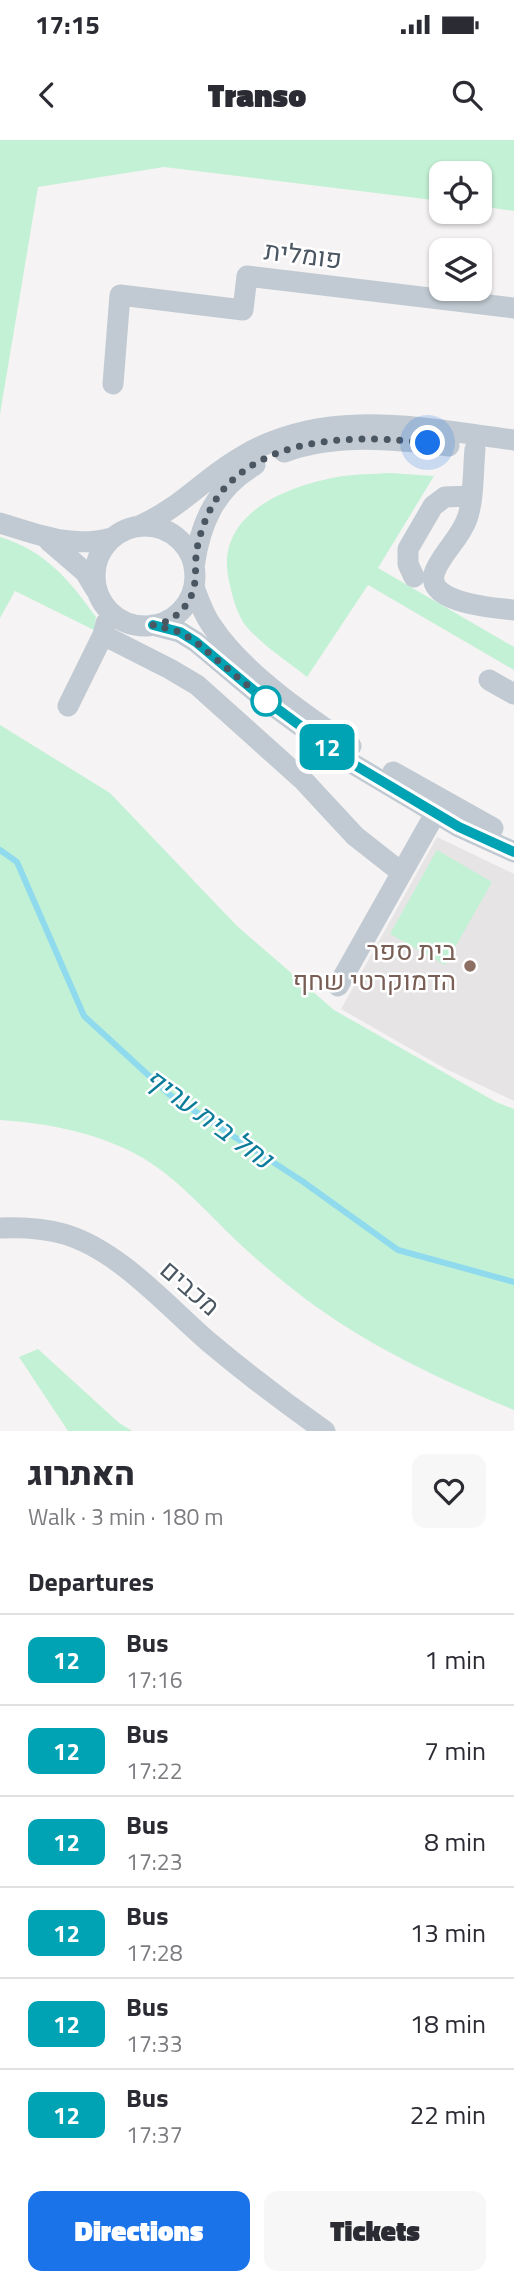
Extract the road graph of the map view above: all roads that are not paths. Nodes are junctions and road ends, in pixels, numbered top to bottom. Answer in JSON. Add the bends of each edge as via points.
{"nodes":[{"id":1,"x":514,"y":308,"type":"edge"},
{"id":2,"x":113,"y":384,"type":"dead end"},
{"id":3,"x":514,"y":440,"type":"edge"},
{"id":4,"x":475,"y":449,"type":"junction"},
{"id":5,"x":514,"y":454,"type":"edge"},
{"id":6,"x":470,"y":496,"type":"junction"},
{"id":7,"x":0,"y":523,"type":"edge"},
{"id":8,"x":139,"y":526,"type":"junction"},
{"id":9,"x":44,"y":537,"type":"junction"},
{"id":10,"x":111,"y":538,"type":"junction"},
{"id":11,"x":194,"y":577,"type":"junction"},
{"id":12,"x":414,"y":577,"type":"dead end"},
{"id":13,"x":97,"y":590,"type":"junction"},
{"id":14,"x":514,"y":610,"type":"edge"},
{"id":15,"x":110,"y":611,"type":"junction"},
{"id":16,"x":153,"y":625,"type":"junction"},
{"id":17,"x":103,"y":635,"type":"junction"},
{"id":18,"x":489,"y":680,"type":"dead end"},
{"id":19,"x":514,"y":694,"type":"edge"},
{"id":20,"x":68,"y":706,"type":"dead end"},
{"id":21,"x":435,"y":814,"type":"junction"},
{"id":22,"x":514,"y":838,"type":"edge"},
{"id":23,"x":514,"y":852,"type":"edge"},
{"id":24,"x":402,"y":873,"type":"junction"},
{"id":25,"x":338,"y":986,"type":"dead end"},
{"id":26,"x":0,"y":1228,"type":"edge"},
{"id":27,"x":325,"y":1431,"type":"edge"}],
"edges":[{"from":1,"to":2,"type":"street","name":"פומלית","via":[[247,276],[243,310],[120,295]]},
{"from":3,"to":8,"type":"street","via":[[396,424],[349,424],[299,432],[241,456],[175,508]]},
{"from":4,"to":5,"type":"street"},
{"from":4,"to":6,"type":"street"},
{"from":4,"to":11,"type":"street","via":[[378,439],[323,442],[269,457],[234,479],[216,499],[204,524]]},
{"from":6,"to":12,"type":"street","via":[[445,497],[433,506],[408,549]]},
{"from":6,"to":14,"type":"street","via":[[469,514],[437,566],[435,584],[441,592],[467,604]]},
{"from":7,"to":9,"type":"street"},
{"from":8,"to":10,"type":"street"},
{"from":8,"to":11,"type":"street","via":[[172,533],[188,549]]},
{"from":9,"to":10,"type":"street","via":[[70,542]]},
{"from":9,"to":13,"type":"street","via":[[85,572]]},
{"from":10,"to":13,"type":"street","via":[[95,568]]},
{"from":11,"to":16,"type":"street","via":[[191,596],[181,611]]},
{"from":11,"to":22,"type":"street","via":[[211,626],[261,678],[378,763]]},
{"from":13,"to":15,"type":"street"},
{"from":15,"to":16,"type":"street","via":[[128,623]]},
{"from":15,"to":17,"type":"street"},
{"from":16,"to":21,"type":"street","via":[[196,642],[302,729]]},
{"from":17,"to":20,"type":"street"},
{"from":17,"to":24,"type":"street","via":[[197,685],[304,781],[355,836]]},
{"from":18,"to":19,"type":"street"},
{"from":21,"to":23,"type":"street"},
{"from":21,"to":24,"type":"street"},
{"from":24,"to":25,"type":"street"},
{"from":26,"to":27,"type":"street","name":"מכבים","via":[[31,1227],[65,1234],[101,1252],[262,1387]]}]}
